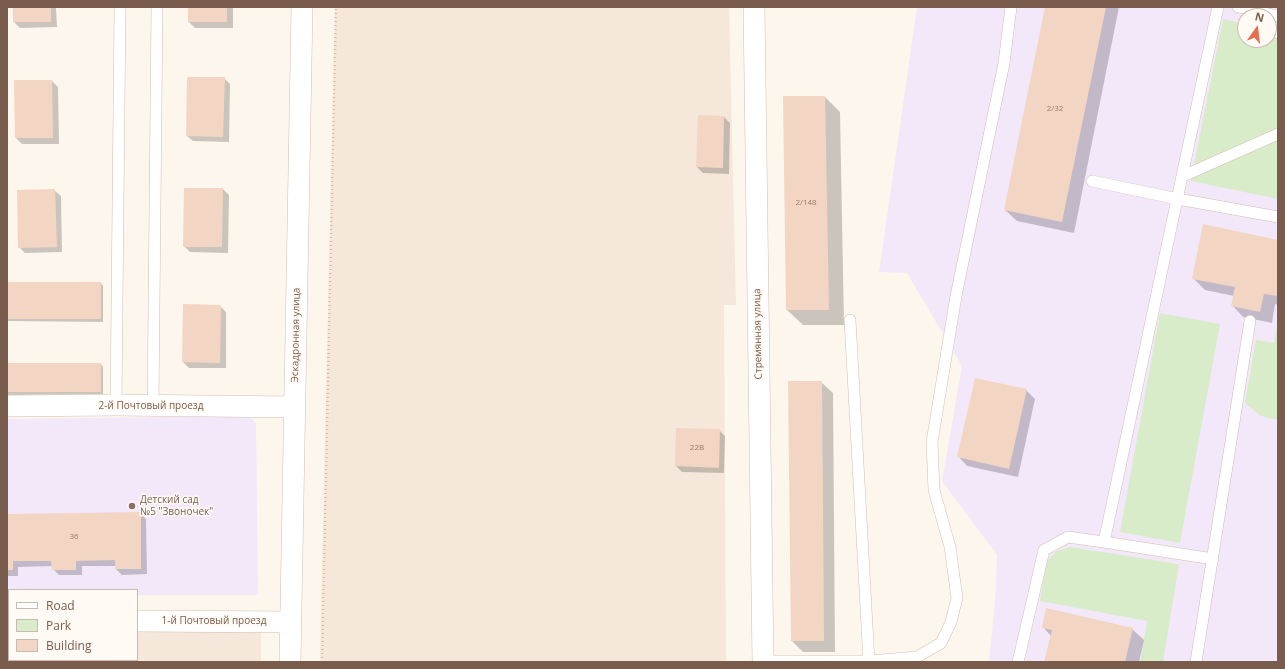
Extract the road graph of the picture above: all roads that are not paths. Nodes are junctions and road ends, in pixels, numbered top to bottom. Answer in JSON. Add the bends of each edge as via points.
{"nodes":[{"id":1,"x":120,"y":7,"type":"edge"},
{"id":2,"x":157,"y":7,"type":"edge"},
{"id":3,"x":302,"y":7,"type":"edge"},
{"id":4,"x":754,"y":7,"type":"edge"},
{"id":5,"x":1011,"y":7,"type":"edge"},
{"id":6,"x":1218,"y":7,"type":"edge"},
{"id":7,"x":1278,"y":134,"type":"edge"},
{"id":8,"x":1182,"y":176,"type":"junction"},
{"id":9,"x":1092,"y":181,"type":"dead end"},
{"id":10,"x":1178,"y":198,"type":"junction"},
{"id":11,"x":1278,"y":217,"type":"edge"},
{"id":12,"x":850,"y":320,"type":"dead end"},
{"id":13,"x":1250,"y":321,"type":"dead end"},
{"id":14,"x":116,"y":405,"type":"junction"},
{"id":15,"x":7,"y":406,"type":"edge"},
{"id":16,"x":153,"y":406,"type":"junction"},
{"id":17,"x":295,"y":407,"type":"junction"},
{"id":18,"x":1104,"y":542,"type":"junction"},
{"id":19,"x":1213,"y":559,"type":"junction"},
{"id":20,"x":138,"y":621,"type":"edge"},
{"id":21,"x":291,"y":622,"type":"junction"},
{"id":22,"x":290,"y":662,"type":"edge"},
{"id":23,"x":763,"y":662,"type":"edge"},
{"id":24,"x":869,"y":662,"type":"edge"},
{"id":25,"x":1018,"y":662,"type":"edge"},
{"id":26,"x":1196,"y":662,"type":"edge"}],
"edges":[{"from":1,"to":14,"type":"lane"},
{"from":2,"to":16,"type":"lane"},
{"from":3,"to":17,"type":"street","name":"Эскадронная улица"},
{"from":4,"to":23,"type":"street","name":"Стремянная улица"},
{"from":5,"to":24,"type":"lane","via":[[1004,63],[956,296],[932,442],[934,490],[950,547],[957,598],[951,622],[941,643],[917,657]]},
{"from":6,"to":8,"type":"lane"},
{"from":7,"to":8,"type":"lane"},
{"from":8,"to":10,"type":"lane"},
{"from":9,"to":10,"type":"lane"},
{"from":10,"to":11,"type":"lane"},
{"from":10,"to":18,"type":"lane"},
{"from":12,"to":24,"type":"lane"},
{"from":13,"to":19,"type":"lane"},
{"from":14,"to":15,"type":"street","name":"2-й Почтовый проезд"},
{"from":14,"to":16,"type":"street","name":"2-й Почтовый проезд"},
{"from":16,"to":17,"type":"street","name":"2-й Почтовый проезд"},
{"from":17,"to":21,"type":"street","name":"Эскадронная улица"},
{"from":18,"to":19,"type":"lane"},
{"from":18,"to":25,"type":"lane","via":[[1068,537],[1044,550]]},
{"from":19,"to":26,"type":"lane"},
{"from":20,"to":21,"type":"street","name":"1-й Почтовый проезд"},
{"from":21,"to":22,"type":"street","name":"Эскадронная улица"},
{"from":23,"to":24,"type":"lane"}]}
